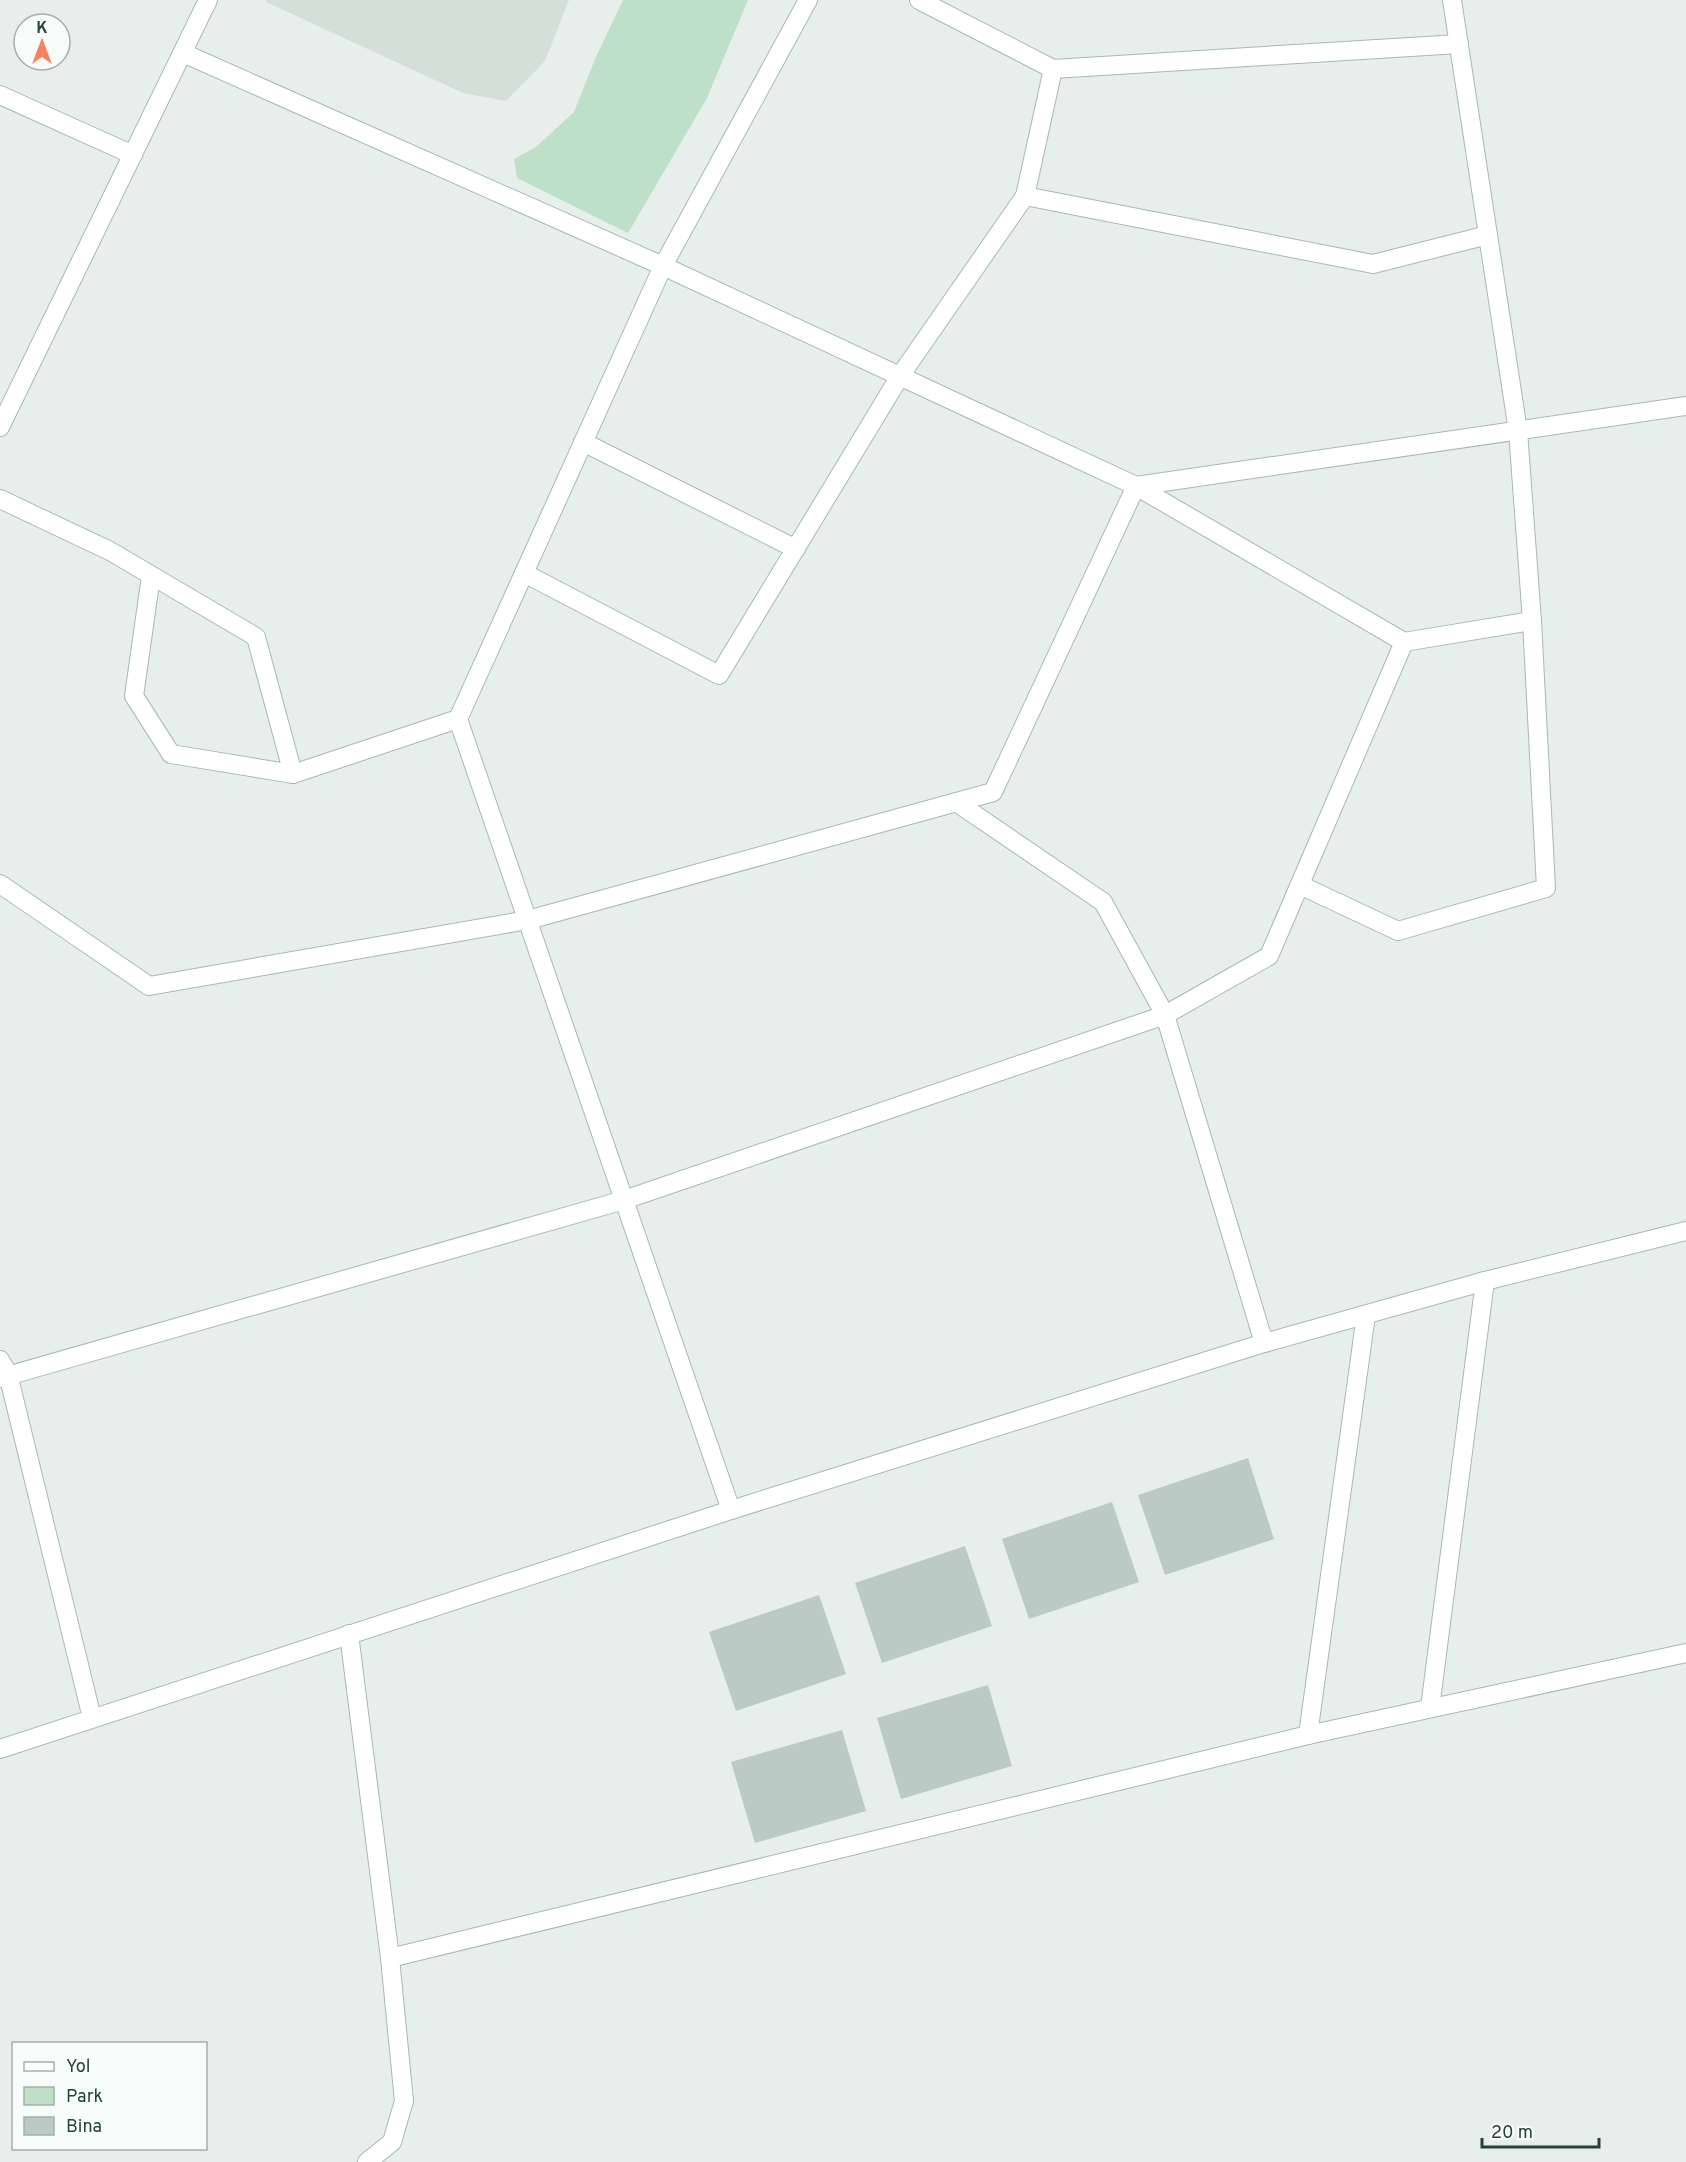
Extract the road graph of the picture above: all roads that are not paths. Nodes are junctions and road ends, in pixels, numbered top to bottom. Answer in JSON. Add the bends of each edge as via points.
{"nodes":[{"id":1,"x":208,"y":0,"type":"edge"},
{"id":2,"x":808,"y":0,"type":"edge"},
{"id":3,"x":919,"y":0,"type":"edge"},
{"id":4,"x":1452,"y":0,"type":"edge"},
{"id":5,"x":1459,"y":44,"type":"junction"},
{"id":6,"x":183,"y":53,"type":"junction"},
{"id":7,"x":1053,"y":69,"type":"junction"},
{"id":8,"x":0,"y":95,"type":"edge"},
{"id":9,"x":133,"y":155,"type":"junction"},
{"id":10,"x":1025,"y":196,"type":"junction"},
{"id":11,"x":1488,"y":234,"type":"junction"},
{"id":12,"x":663,"y":266,"type":"junction"},
{"id":13,"x":900,"y":376,"type":"junction"},
{"id":14,"x":1686,"y":406,"type":"edge"},
{"id":15,"x":0,"y":427,"type":"edge"},
{"id":16,"x":1518,"y":430,"type":"junction"},
{"id":17,"x":583,"y":441,"type":"junction"},
{"id":18,"x":1136,"y":486,"type":"junction"},
{"id":19,"x":0,"y":499,"type":"edge"},
{"id":20,"x":796,"y":549,"type":"junction"},
{"id":21,"x":524,"y":573,"type":"junction"},
{"id":22,"x":151,"y":576,"type":"junction"},
{"id":23,"x":1532,"y":621,"type":"junction"},
{"id":24,"x":1404,"y":642,"type":"junction"},
{"id":25,"x":458,"y":719,"type":"junction"},
{"id":26,"x":293,"y":774,"type":"junction"},
{"id":27,"x":956,"y":802,"type":"junction"},
{"id":28,"x":0,"y":884,"type":"edge"},
{"id":29,"x":1300,"y":885,"type":"junction"},
{"id":30,"x":528,"y":920,"type":"junction"},
{"id":31,"x":1165,"y":1015,"type":"junction"},
{"id":32,"x":624,"y":1200,"type":"junction"},
{"id":33,"x":1686,"y":1231,"type":"edge"},
{"id":34,"x":1485,"y":1281,"type":"junction"},
{"id":35,"x":1366,"y":1315,"type":"junction"},
{"id":36,"x":1264,"y":1343,"type":"junction"},
{"id":37,"x":3,"y":1371,"type":"edge"},
{"id":38,"x":731,"y":1509,"type":"junction"},
{"id":39,"x":349,"y":1634,"type":"junction"},
{"id":40,"x":1686,"y":1653,"type":"edge"},
{"id":41,"x":1430,"y":1708,"type":"junction"},
{"id":42,"x":92,"y":1718,"type":"junction"},
{"id":43,"x":1308,"y":1735,"type":"junction"},
{"id":44,"x":0,"y":1749,"type":"edge"},
{"id":45,"x":390,"y":1958,"type":"junction"},
{"id":46,"x":367,"y":2162,"type":"edge"}],
"edges":[{"from":1,"to":6,"type":"street"},
{"from":2,"to":12,"type":"street"},
{"from":3,"to":7,"type":"street"},
{"from":4,"to":5,"type":"street"},
{"from":5,"to":7,"type":"street"},
{"from":5,"to":11,"type":"street"},
{"from":6,"to":9,"type":"street"},
{"from":6,"to":12,"type":"street"},
{"from":7,"to":10,"type":"street"},
{"from":8,"to":9,"type":"street"},
{"from":9,"to":15,"type":"street"},
{"from":10,"to":11,"type":"street","via":[[1373,264]]},
{"from":10,"to":13,"type":"street"},
{"from":11,"to":16,"type":"street"},
{"from":12,"to":13,"type":"street"},
{"from":12,"to":17,"type":"street"},
{"from":13,"to":18,"type":"street"},
{"from":13,"to":20,"type":"street"},
{"from":14,"to":16,"type":"street"},
{"from":16,"to":18,"type":"street"},
{"from":16,"to":23,"type":"street"},
{"from":17,"to":20,"type":"street"},
{"from":17,"to":21,"type":"street"},
{"from":18,"to":24,"type":"street"},
{"from":18,"to":27,"type":"street","via":[[993,792]]},
{"from":19,"to":22,"type":"street"},
{"from":20,"to":21,"type":"street","via":[[719,675]]},
{"from":21,"to":25,"type":"street"},
{"from":22,"to":26,"type":"street","via":[[256,637]]},
{"from":22,"to":26,"type":"street","via":[[134,696],[171,754]]},
{"from":23,"to":24,"type":"street"},
{"from":23,"to":29,"type":"street","via":[[1546,888],[1398,931]]},
{"from":24,"to":29,"type":"street"},
{"from":25,"to":26,"type":"street"},
{"from":25,"to":30,"type":"street"},
{"from":27,"to":30,"type":"street"},
{"from":27,"to":31,"type":"street","via":[[1103,902]]},
{"from":28,"to":30,"type":"street","via":[[149,986]]},
{"from":29,"to":31,"type":"street","via":[[1269,956]]},
{"from":30,"to":32,"type":"street"},
{"from":31,"to":32,"type":"street"},
{"from":31,"to":36,"type":"street"},
{"from":32,"to":37,"type":"street"},
{"from":32,"to":38,"type":"street"},
{"from":33,"to":34,"type":"street"},
{"from":34,"to":35,"type":"street"},
{"from":34,"to":41,"type":"street"},
{"from":35,"to":36,"type":"street"},
{"from":35,"to":43,"type":"street"},
{"from":36,"to":38,"type":"street"},
{"from":37,"to":42,"type":"street"},
{"from":38,"to":39,"type":"street"},
{"from":39,"to":42,"type":"street"},
{"from":39,"to":45,"type":"street"},
{"from":40,"to":41,"type":"street"},
{"from":41,"to":43,"type":"street"},
{"from":42,"to":44,"type":"street"},
{"from":43,"to":45,"type":"street"},
{"from":45,"to":46,"type":"street","via":[[404,2101],[392,2142]]}]}
